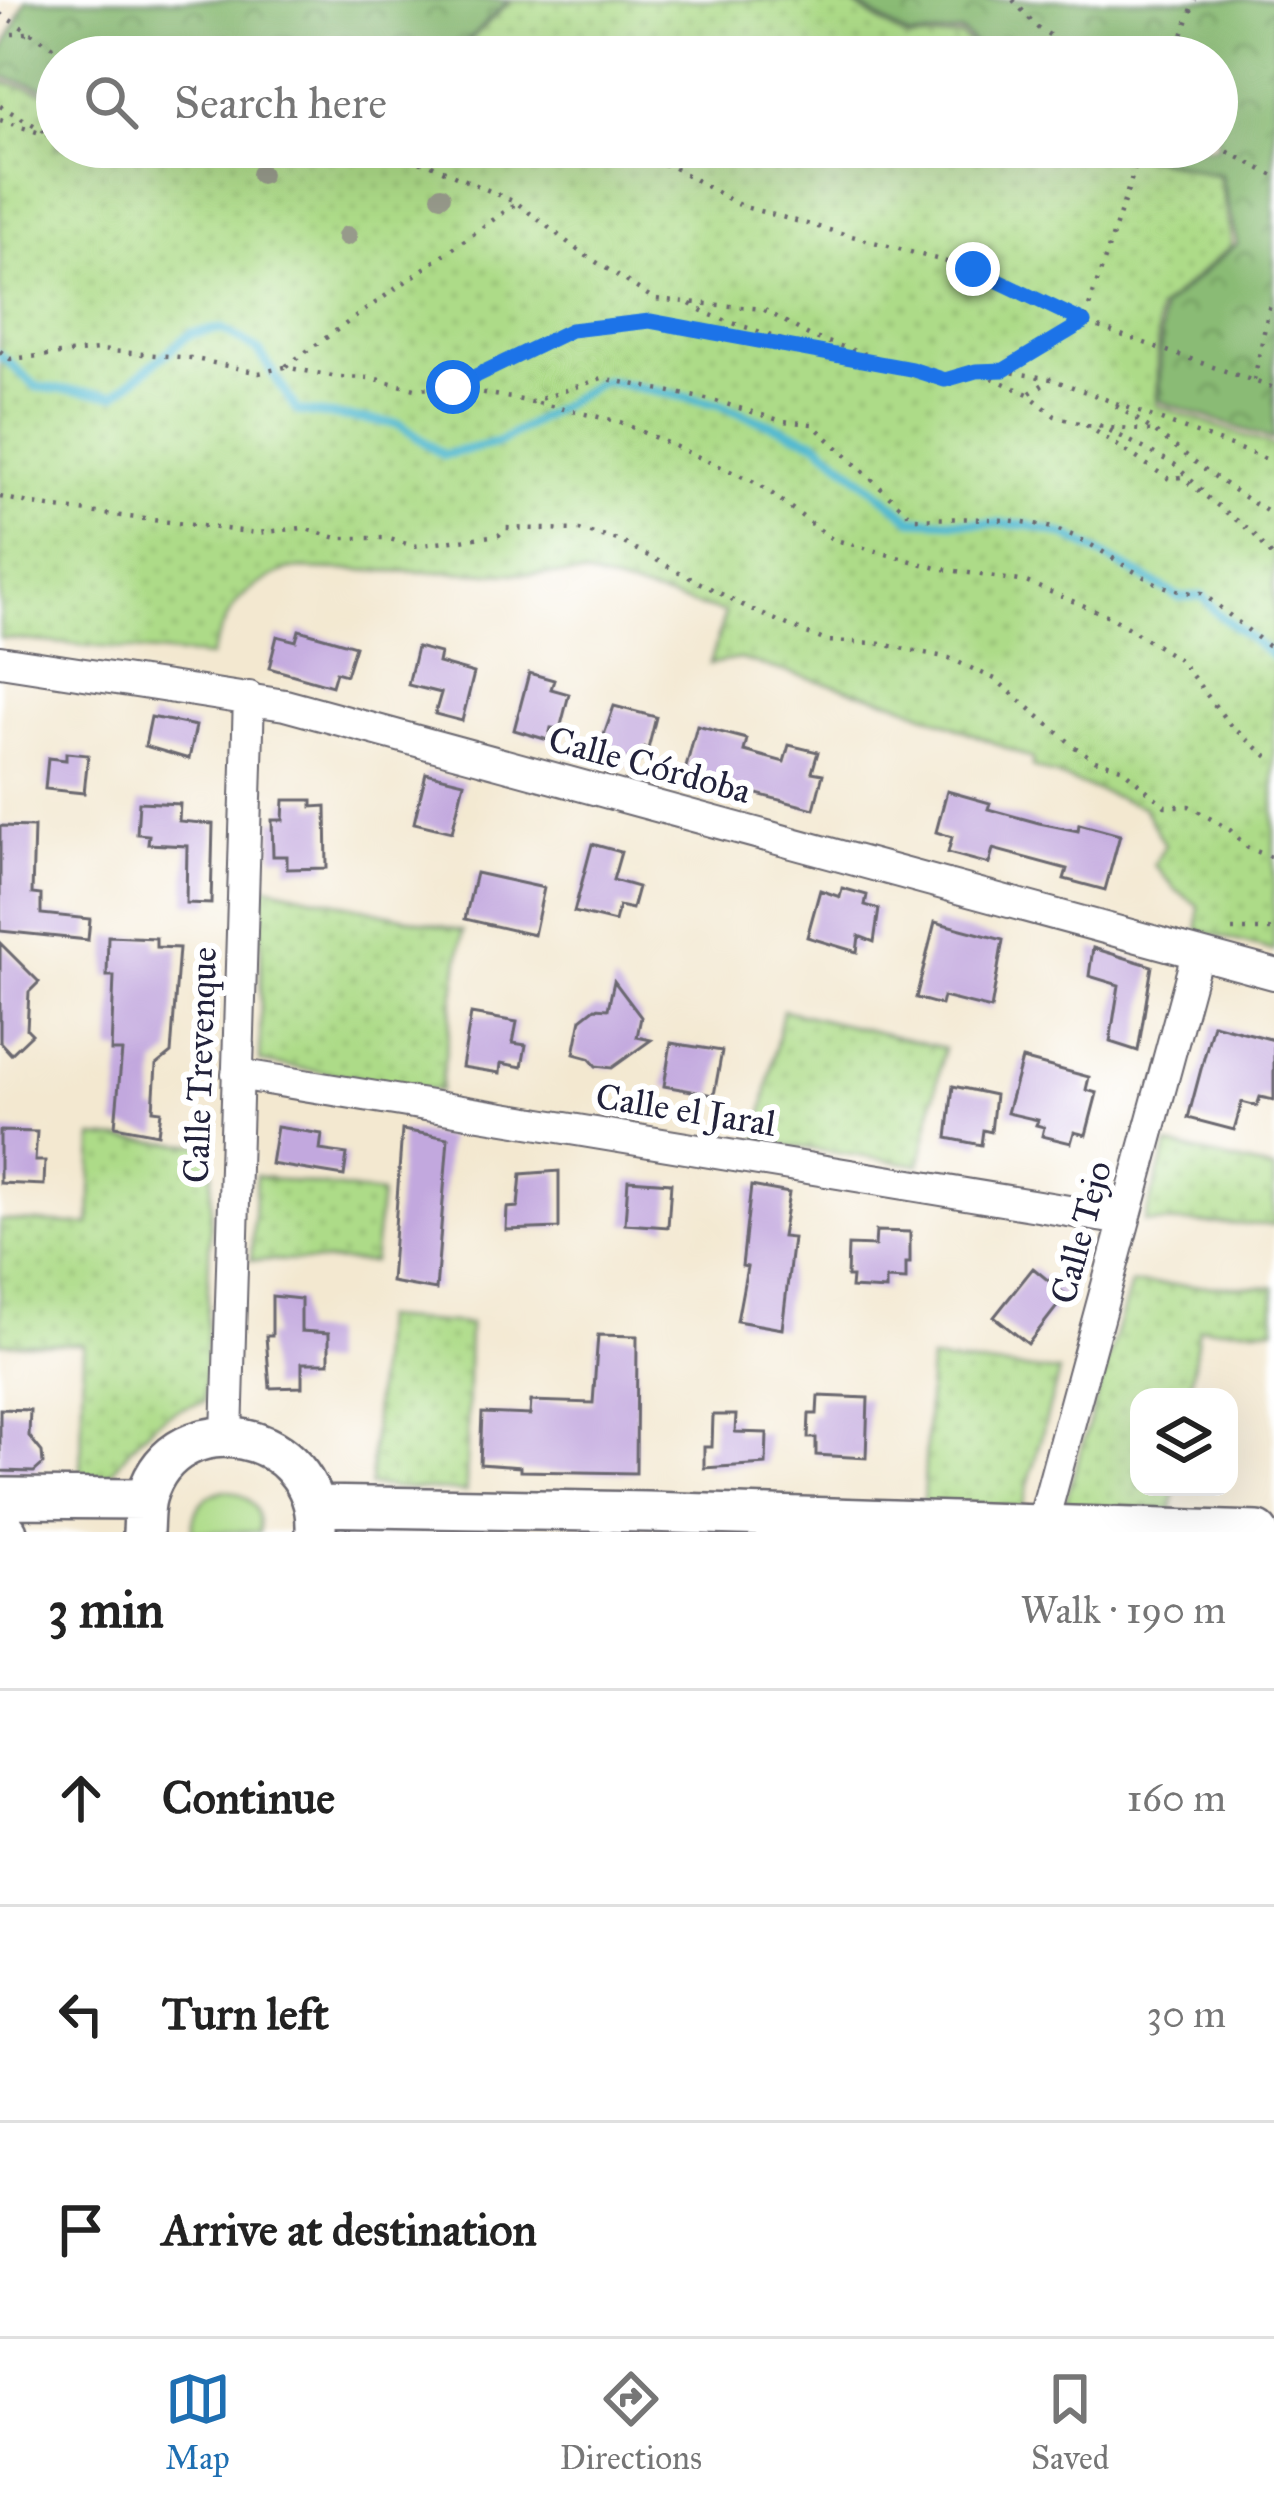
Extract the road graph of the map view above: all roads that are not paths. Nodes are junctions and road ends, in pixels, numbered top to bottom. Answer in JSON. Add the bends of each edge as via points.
{"nodes":[{"id":1,"x":0,"y":661,"type":"edge"},
{"id":2,"x":249,"y":697,"type":"junction"},
{"id":3,"x":1197,"y":953,"type":"junction"},
{"id":4,"x":1274,"y":974,"type":"edge"},
{"id":5,"x":237,"y":1074,"type":"junction"},
{"id":6,"x":1123,"y":1220,"type":"junction"},
{"id":7,"x":227,"y":1436,"type":"junction"},
{"id":8,"x":0,"y":1498,"type":"edge"},
{"id":9,"x":144,"y":1516,"type":"edge"},
{"id":10,"x":316,"y":1519,"type":"edge"},
{"id":11,"x":646,"y":1522,"type":"edge"},
{"id":12,"x":1043,"y":1528,"type":"edge"},
{"id":13,"x":1258,"y":1532,"type":"edge"}],
"edges":[{"from":1,"to":2,"type":"street","name":"Calle Córdoba"},
{"from":2,"to":3,"type":"street","name":"Calle Córdoba"},
{"from":2,"to":5,"type":"street","name":"Calle Trevenque"},
{"from":3,"to":4,"type":"street","name":"Calle Córdoba"},
{"from":3,"to":6,"type":"street","name":"Calle Tejo"},
{"from":5,"to":6,"type":"street","name":"Calle el Jaral"},
{"from":5,"to":7,"type":"street","name":"Calle Trevenque"},
{"from":6,"to":12,"type":"street","name":"Calle Tejo"},
{"from":7,"to":9,"type":"street","via":[[169,1460]]},
{"from":7,"to":10,"type":"street","via":[[271,1447],[291,1462]]},
{"from":8,"to":9,"type":"street"},
{"from":10,"to":11,"type":"street"},
{"from":11,"to":12,"type":"street"},
{"from":12,"to":13,"type":"street"}]}
